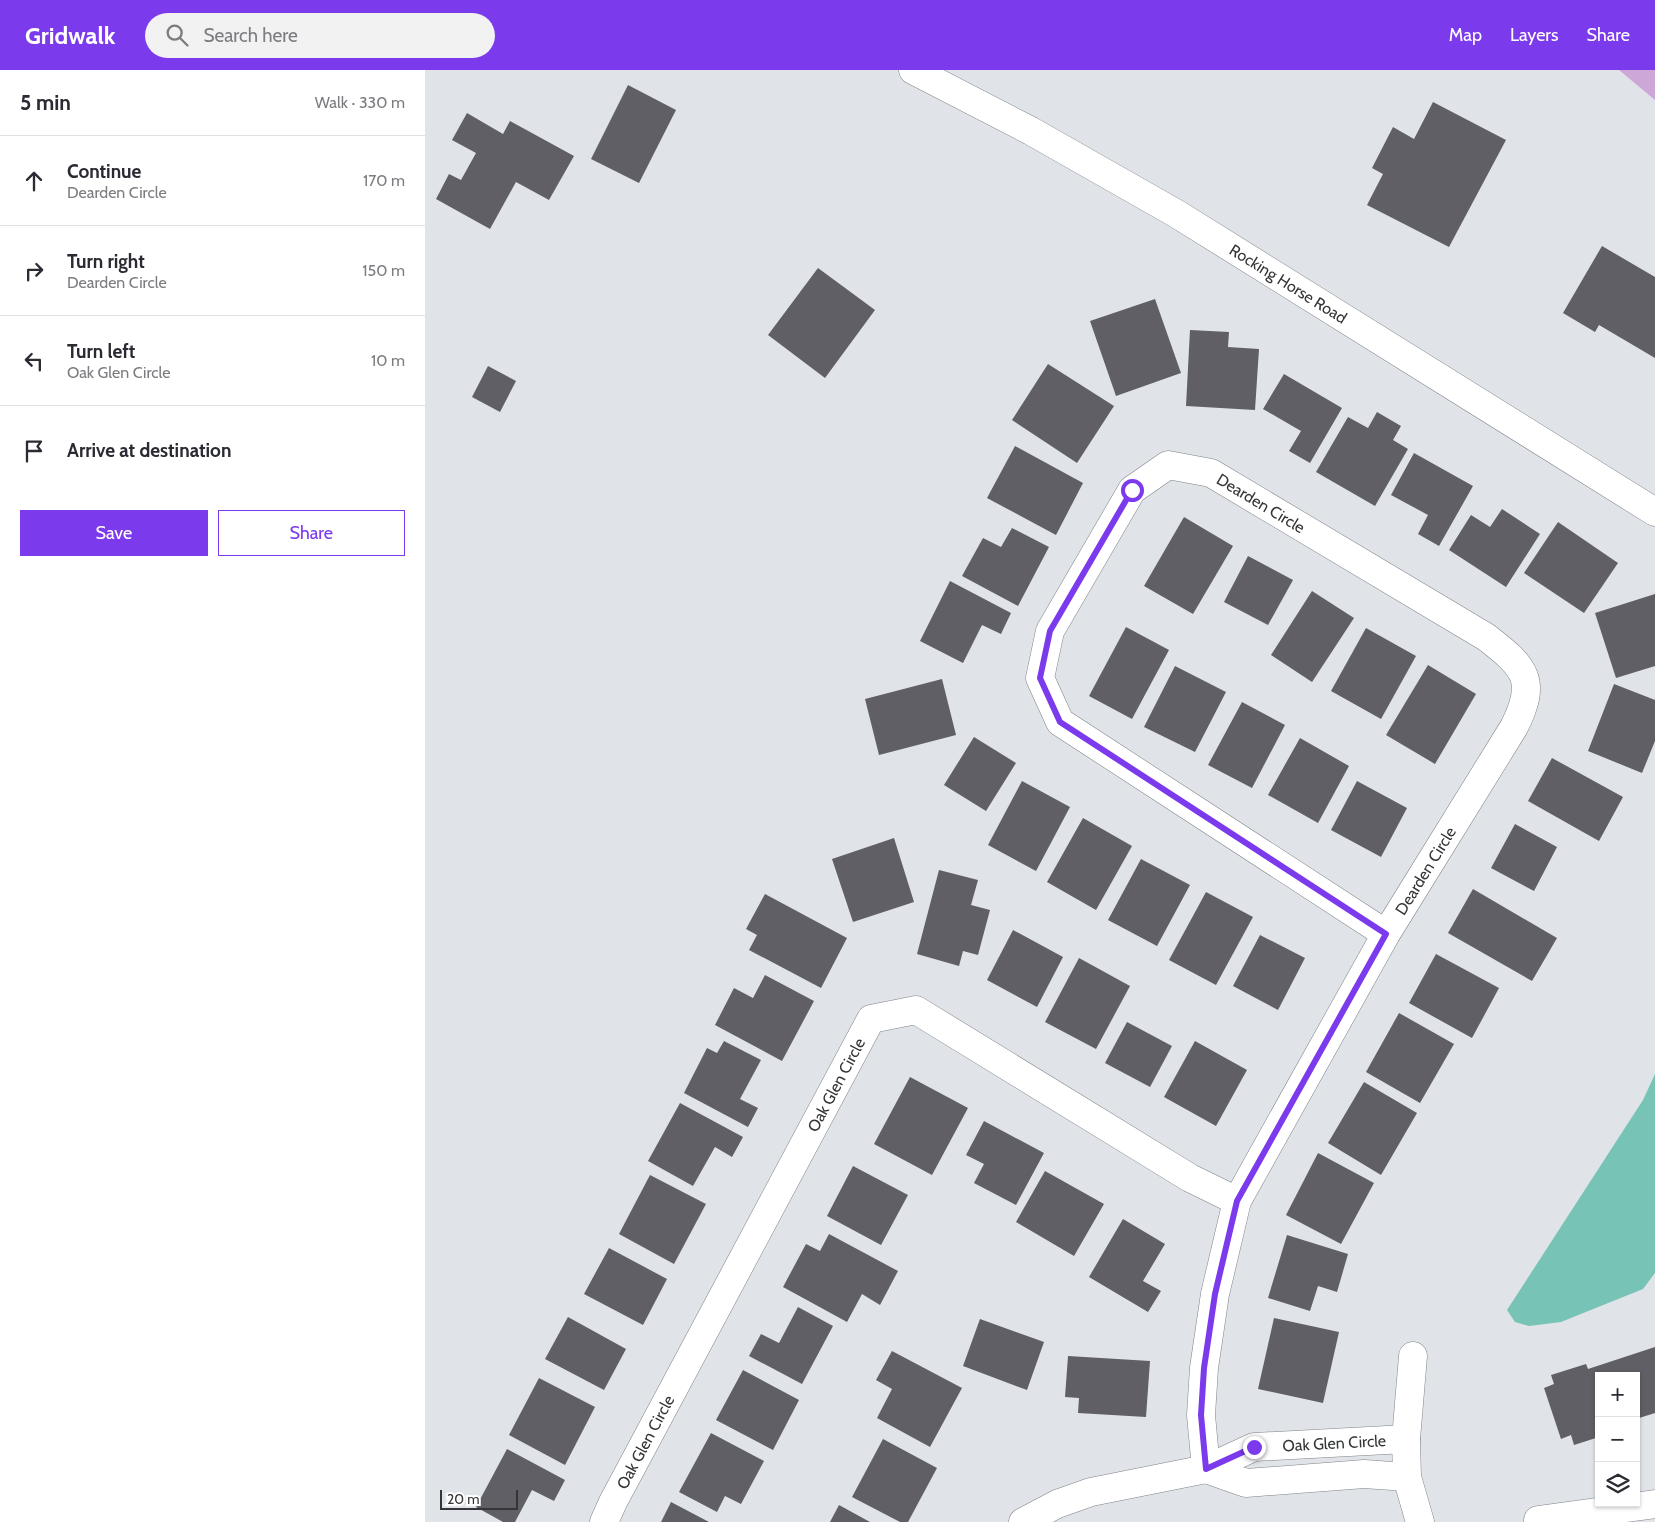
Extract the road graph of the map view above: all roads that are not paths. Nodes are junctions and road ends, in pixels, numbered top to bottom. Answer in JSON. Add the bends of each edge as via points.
{"nodes":[{"id":1,"x":913,"y":70,"type":"edge"},
{"id":2,"x":1655,"y":512,"type":"edge"},
{"id":3,"x":1386,"y":934,"type":"junction"},
{"id":4,"x":1237,"y":1201,"type":"junction"},
{"id":5,"x":1413,"y":1356,"type":"dead end"},
{"id":6,"x":1406,"y":1440,"type":"junction"},
{"id":7,"x":1206,"y":1469,"type":"junction"},
{"id":8,"x":1407,"y":1477,"type":"junction"},
{"id":9,"x":1655,"y":1504,"type":"edge"},
{"id":10,"x":1538,"y":1520,"type":"dead end"},
{"id":11,"x":604,"y":1522,"type":"edge"},
{"id":12,"x":1023,"y":1522,"type":"edge"},
{"id":13,"x":1419,"y":1522,"type":"edge"}],
"edges":[{"from":1,"to":2,"type":"street","name":"Rocking Horse Road","via":[[1031,131],[1177,214]]},
{"from":3,"to":3,"type":"street","name":"Dearden Circle","via":[[1514,727],[1523,708],[1526,677],[1505,651],[1486,637],[1211,473],[1168,465],[1132,490],[1050,631],[1040,678],[1060,722]]},
{"from":3,"to":4,"type":"street","name":"Dearden Circle"},
{"from":4,"to":7,"type":"street","name":"Dearden Circle","via":[[1215,1294],[1204,1368],[1201,1415]]},
{"from":4,"to":11,"type":"street","name":"Oak Glen Circle","via":[[1190,1178],[916,1010],[871,1019]]},
{"from":5,"to":6,"type":"street"},
{"from":6,"to":7,"type":"street","name":"Oak Glen Circle","via":[[1254,1447]]},
{"from":6,"to":8,"type":"street"},
{"from":7,"to":8,"type":"street","name":"Oak Glen Circle","via":[[1246,1483],[1365,1474]]},
{"from":7,"to":12,"type":"street","name":"Oak Glen Circle","via":[[1091,1492],[1057,1504]]},
{"from":8,"to":13,"type":"street"},
{"from":9,"to":10,"type":"street"}]}
